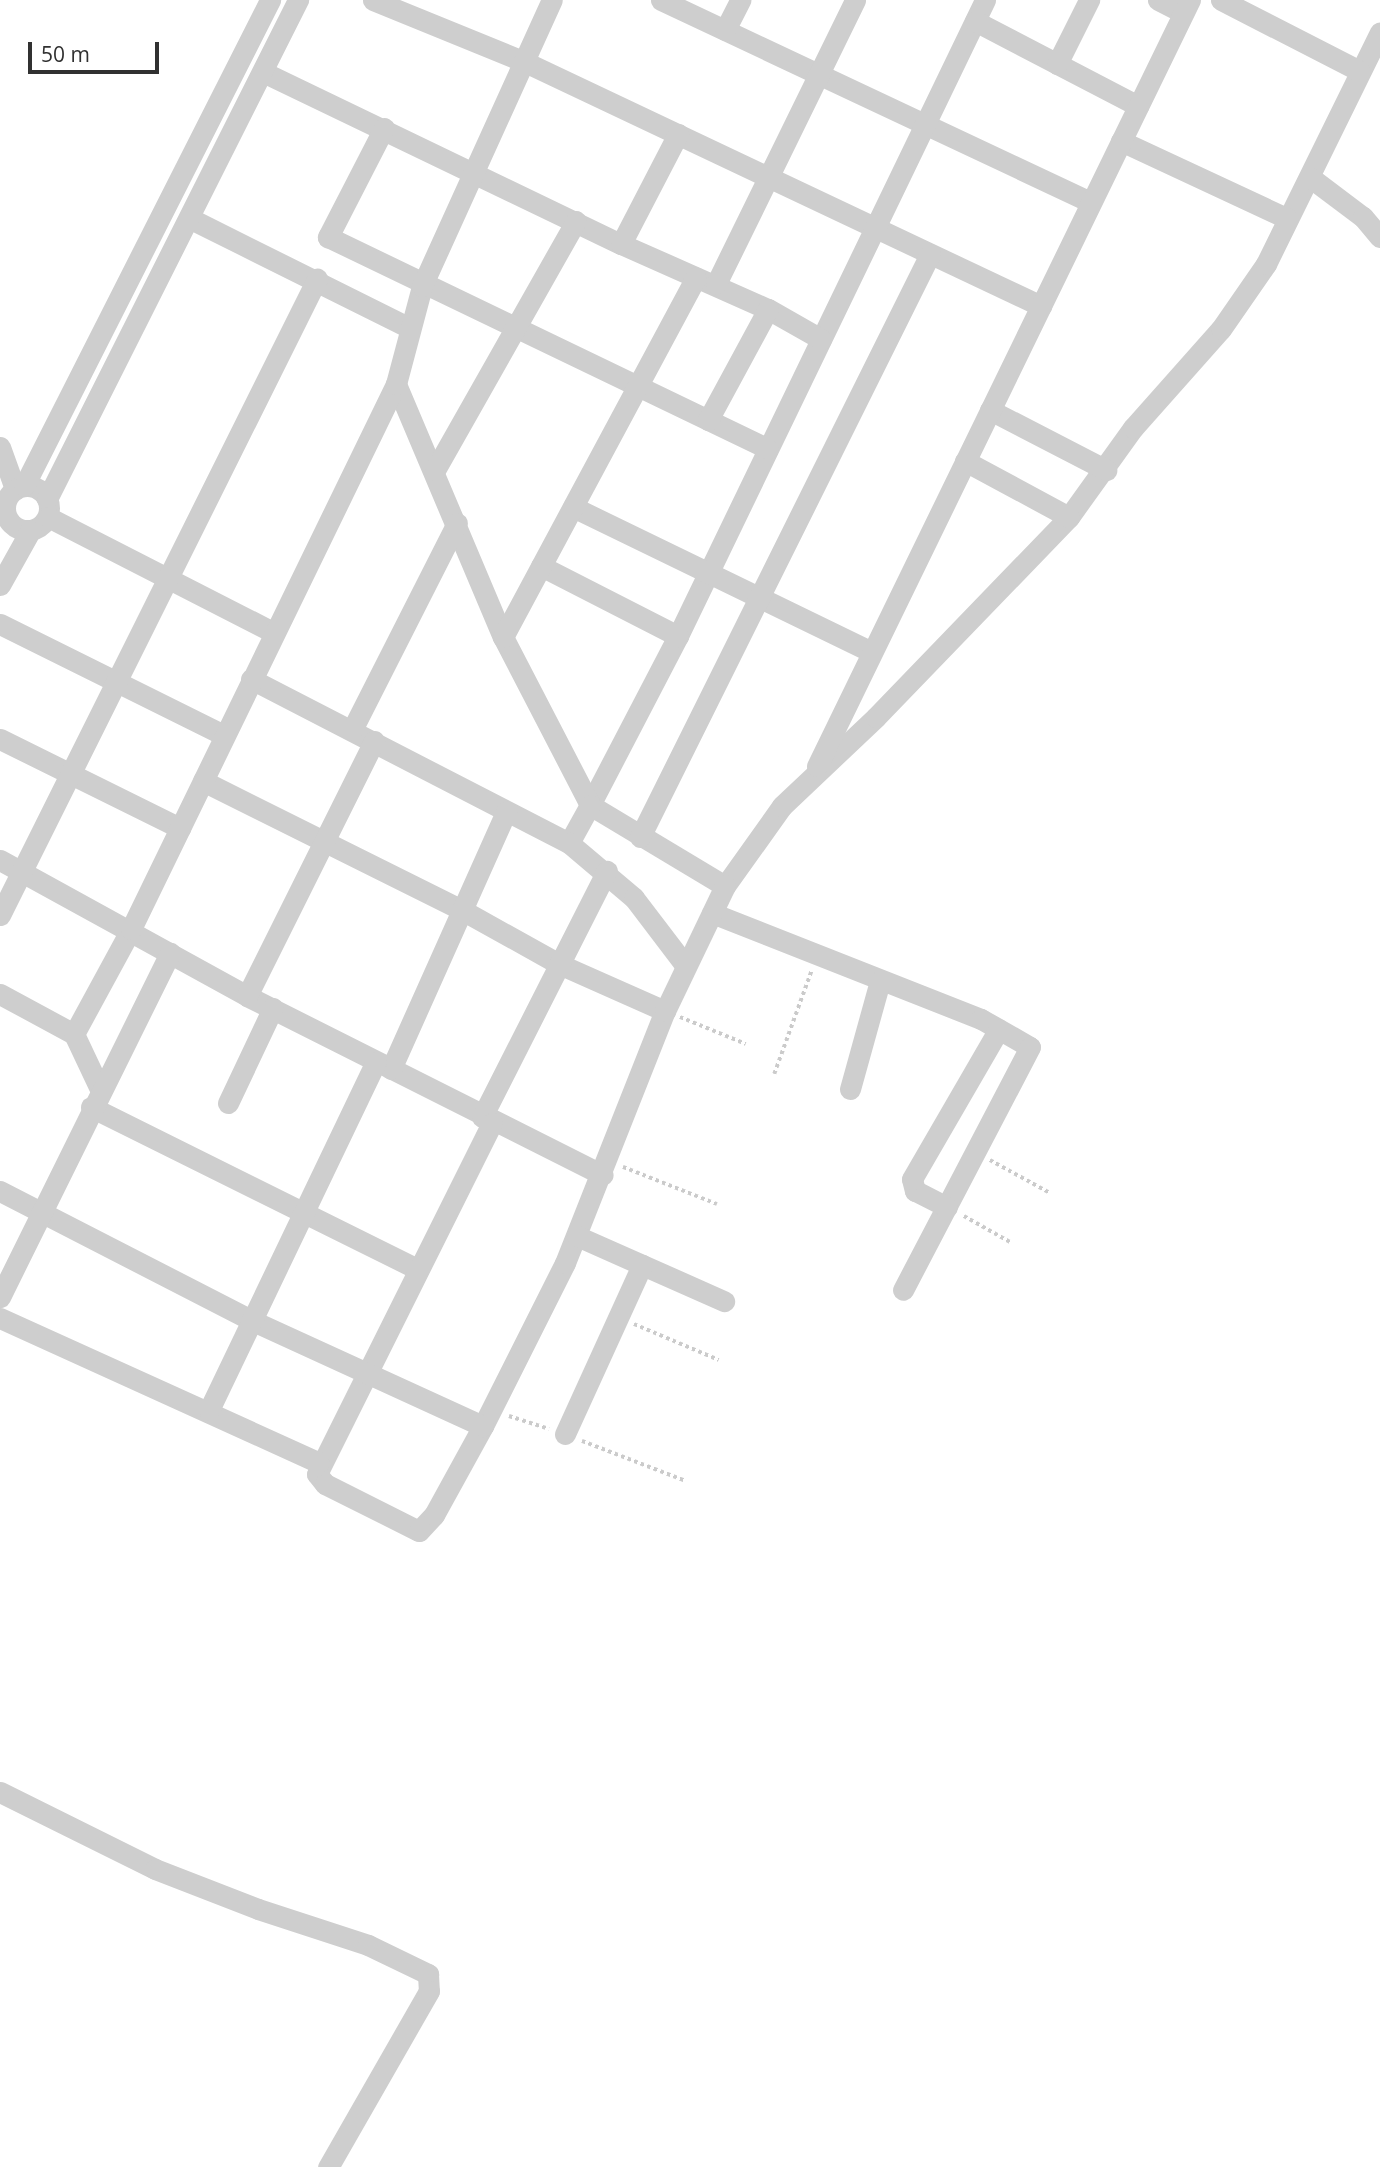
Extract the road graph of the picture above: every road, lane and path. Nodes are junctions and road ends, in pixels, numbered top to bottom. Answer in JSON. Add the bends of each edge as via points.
{"nodes":[{"id":1,"x":298,"y":0,"type":"edge"},
{"id":2,"x":373,"y":0,"type":"edge"},
{"id":3,"x":552,"y":0,"type":"edge"},
{"id":4,"x":661,"y":0,"type":"edge"},
{"id":5,"x":740,"y":0,"type":"edge"},
{"id":6,"x":855,"y":0,"type":"edge"},
{"id":7,"x":985,"y":0,"type":"edge"},
{"id":8,"x":1089,"y":0,"type":"edge"},
{"id":9,"x":1158,"y":0,"type":"edge"},
{"id":10,"x":1221,"y":0,"type":"edge"},
{"id":11,"x":262,"y":5,"type":"edge"},
{"id":12,"x":1186,"y":7,"type":"edge"},
{"id":13,"x":975,"y":21,"type":"junction"},
{"id":14,"x":284,"y":27,"type":"junction"},
{"id":15,"x":725,"y":30,"type":"junction"},
{"id":16,"x":1380,"y":32,"type":"edge"},
{"id":17,"x":525,"y":62,"type":"junction"},
{"id":18,"x":1058,"y":64,"type":"junction"},
{"id":19,"x":1360,"y":71,"type":"junction"},
{"id":20,"x":263,"y":72,"type":"junction"},
{"id":21,"x":818,"y":74,"type":"junction"},
{"id":22,"x":1138,"y":106,"type":"junction"},
{"id":23,"x":926,"y":127,"type":"junction"},
{"id":24,"x":384,"y":128,"type":"junction"},
{"id":25,"x":678,"y":134,"type":"junction"},
{"id":26,"x":1121,"y":141,"type":"junction"},
{"id":27,"x":476,"y":171,"type":"junction"},
{"id":28,"x":768,"y":177,"type":"junction"},
{"id":29,"x":1311,"y":177,"type":"junction"},
{"id":30,"x":1091,"y":202,"type":"junction"},
{"id":31,"x":189,"y":218,"type":"junction"},
{"id":32,"x":1288,"y":219,"type":"junction"},
{"id":33,"x":576,"y":221,"type":"junction"},
{"id":34,"x":875,"y":229,"type":"junction"},
{"id":35,"x":1380,"y":237,"type":"edge"},
{"id":36,"x":621,"y":244,"type":"junction"},
{"id":37,"x":930,"y":254,"type":"junction"},
{"id":38,"x":317,"y":279,"type":"junction"},
{"id":39,"x":706,"y":281,"type":"junction"},
{"id":40,"x":422,"y":286,"type":"junction"},
{"id":41,"x":1041,"y":306,"type":"junction"},
{"id":42,"x":768,"y":309,"type":"junction"},
{"id":43,"x":517,"y":326,"type":"junction"},
{"id":44,"x":410,"y":328,"type":"junction"},
{"id":45,"x":821,"y":339,"type":"junction"},
{"id":46,"x":396,"y":384,"type":"junction"},
{"id":47,"x":638,"y":386,"type":"junction"},
{"id":48,"x":990,"y":410,"type":"junction"},
{"id":49,"x":708,"y":420,"type":"junction"},
{"id":50,"x":0,"y":447,"type":"edge"},
{"id":51,"x":768,"y":449,"type":"junction"},
{"id":52,"x":965,"y":461,"type":"junction"},
{"id":53,"x":435,"y":470,"type":"junction"},
{"id":54,"x":1106,"y":470,"type":"junction"},
{"id":55,"x":20,"y":487,"type":"junction"},
{"id":56,"x":573,"y":507,"type":"junction"},
{"id":57,"x":47,"y":508,"type":"junction"},
{"id":58,"x":1069,"y":517,"type":"junction"},
{"id":59,"x":4,"y":522,"type":"edge"},
{"id":60,"x":457,"y":523,"type":"junction"},
{"id":61,"x":30,"y":530,"type":"junction"},
{"id":62,"x":541,"y":566,"type":"junction"},
{"id":63,"x":708,"y":575,"type":"junction"},
{"id":64,"x":169,"y":577,"type":"junction"},
{"id":65,"x":0,"y":585,"type":"edge"},
{"id":66,"x":760,"y":600,"type":"junction"},
{"id":67,"x":0,"y":624,"type":"edge"},
{"id":68,"x":274,"y":632,"type":"junction"},
{"id":69,"x":678,"y":636,"type":"junction"},
{"id":70,"x":503,"y":637,"type":"junction"},
{"id":71,"x":872,"y":652,"type":"junction"},
{"id":72,"x":251,"y":680,"type":"junction"},
{"id":73,"x":117,"y":682,"type":"junction"},
{"id":74,"x":352,"y":730,"type":"junction"},
{"id":75,"x":223,"y":735,"type":"junction"},
{"id":76,"x":0,"y":738,"type":"edge"},
{"id":77,"x":374,"y":741,"type":"junction"},
{"id":78,"x":812,"y":775,"type":"junction"},
{"id":79,"x":72,"y":777,"type":"junction"},
{"id":80,"x":203,"y":781,"type":"junction"},
{"id":81,"x":590,"y":805,"type":"junction"},
{"id":82,"x":506,"y":812,"type":"junction"},
{"id":83,"x":180,"y":828,"type":"junction"},
{"id":84,"x":640,"y":837,"type":"junction"},
{"id":85,"x":325,"y":842,"type":"junction"},
{"id":86,"x":569,"y":843,"type":"junction"},
{"id":87,"x":0,"y":860,"type":"edge"},
{"id":88,"x":22,"y":871,"type":"junction"},
{"id":89,"x":607,"y":871,"type":"junction"},
{"id":90,"x":725,"y":886,"type":"junction"},
{"id":91,"x":462,"y":910,"type":"junction"},
{"id":92,"x":712,"y":913,"type":"junction"},
{"id":93,"x":0,"y":915,"type":"edge"},
{"id":94,"x":131,"y":929,"type":"junction"},
{"id":95,"x":170,"y":953,"type":"junction"},
{"id":96,"x":817,"y":957,"type":"junction"},
{"id":97,"x":559,"y":964,"type":"junction"},
{"id":98,"x":685,"y":965,"type":"junction"},
{"id":99,"x":880,"y":981,"type":"junction"},
{"id":100,"x":0,"y":994,"type":"edge"},
{"id":101,"x":247,"y":996,"type":"junction"},
{"id":102,"x":273,"y":1008,"type":"junction"},
{"id":103,"x":665,"y":1011,"type":"junction"},
{"id":104,"x":999,"y":1029,"type":"junction"},
{"id":105,"x":74,"y":1034,"type":"junction"},
{"id":106,"x":746,"y":1044,"type":"dead end"},
{"id":107,"x":384,"y":1066,"type":"junction"},
{"id":108,"x":774,"y":1074,"type":"dead end"},
{"id":109,"x":850,"y":1089,"type":"dead end"},
{"id":110,"x":96,"y":1098,"type":"junction"},
{"id":111,"x":228,"y":1103,"type":"dead end"},
{"id":112,"x":487,"y":1120,"type":"junction"},
{"id":113,"x":976,"y":1152,"type":"junction"},
{"id":114,"x":606,"y":1168,"type":"junction"},
{"id":115,"x":0,"y":1191,"type":"edge"},
{"id":116,"x":1050,"y":1193,"type":"dead end"},
{"id":117,"x":717,"y":1204,"type":"dead end"},
{"id":118,"x":947,"y":1206,"type":"junction"},
{"id":119,"x":304,"y":1211,"type":"junction"},
{"id":120,"x":41,"y":1212,"type":"junction"},
{"id":121,"x":577,"y":1236,"type":"junction"},
{"id":122,"x":1010,"y":1242,"type":"dead end"},
{"id":123,"x":642,"y":1265,"type":"junction"},
{"id":124,"x":417,"y":1269,"type":"junction"},
{"id":125,"x":902,"y":1290,"type":"dead end"},
{"id":126,"x":0,"y":1297,"type":"edge"},
{"id":127,"x":724,"y":1301,"type":"dead end"},
{"id":128,"x":616,"y":1317,"type":"junction"},
{"id":129,"x":0,"y":1318,"type":"edge"},
{"id":130,"x":251,"y":1320,"type":"junction"},
{"id":131,"x":719,"y":1360,"type":"dead end"},
{"id":132,"x":368,"y":1371,"type":"junction"},
{"id":133,"x":209,"y":1410,"type":"junction"},
{"id":134,"x":487,"y":1418,"type":"junction"},
{"id":135,"x":565,"y":1434,"type":"junction"},
{"id":136,"x":319,"y":1464,"type":"junction"},
{"id":137,"x":686,"y":1481,"type":"dead end"},
{"id":138,"x":0,"y":1792,"type":"edge"},
{"id":139,"x":328,"y":2167,"type":"edge"}],
"edges":[{"from":1,"to":14,"type":"street"},
{"from":2,"to":17,"type":"street"},
{"from":3,"to":17,"type":"street"},
{"from":4,"to":15,"type":"street"},
{"from":5,"to":15,"type":"street"},
{"from":6,"to":21,"type":"street"},
{"from":7,"to":13,"type":"street"},
{"from":8,"to":18,"type":"street"},
{"from":9,"to":12,"type":"street"},
{"from":10,"to":19,"type":"street"},
{"from":11,"to":14,"type":"street"},
{"from":11,"to":55,"type":"street"},
{"from":12,"to":22,"type":"street"},
{"from":13,"to":18,"type":"street"},
{"from":13,"to":23,"type":"street"},
{"from":14,"to":20,"type":"street"},
{"from":15,"to":21,"type":"street"},
{"from":16,"to":19,"type":"street"},
{"from":17,"to":25,"type":"street"},
{"from":17,"to":27,"type":"street"},
{"from":18,"to":22,"type":"street"},
{"from":19,"to":29,"type":"street"},
{"from":20,"to":24,"type":"street"},
{"from":20,"to":31,"type":"street"},
{"from":21,"to":23,"type":"street"},
{"from":21,"to":28,"type":"street"},
{"from":22,"to":26,"type":"street"},
{"from":23,"to":30,"type":"street"},
{"from":23,"to":34,"type":"street"},
{"from":24,"to":27,"type":"street"},
{"from":24,"to":40,"type":"street","via":[[328,237]]},
{"from":25,"to":28,"type":"street"},
{"from":25,"to":36,"type":"street"},
{"from":26,"to":30,"type":"street"},
{"from":26,"to":32,"type":"street"},
{"from":27,"to":33,"type":"street"},
{"from":27,"to":40,"type":"street"},
{"from":28,"to":34,"type":"street"},
{"from":28,"to":39,"type":"street"},
{"from":29,"to":32,"type":"street"},
{"from":29,"to":35,"type":"street","via":[[1363,217]]},
{"from":30,"to":41,"type":"street"},
{"from":31,"to":38,"type":"street"},
{"from":31,"to":57,"type":"street"},
{"from":32,"to":54,"type":"street","via":[[1266,264],[1221,329],[1133,428]]},
{"from":33,"to":36,"type":"street"},
{"from":33,"to":43,"type":"street"},
{"from":34,"to":37,"type":"street"},
{"from":34,"to":45,"type":"street"},
{"from":36,"to":39,"type":"street"},
{"from":37,"to":41,"type":"street"},
{"from":37,"to":66,"type":"street"},
{"from":38,"to":44,"type":"street"},
{"from":38,"to":64,"type":"street"},
{"from":39,"to":42,"type":"street"},
{"from":39,"to":47,"type":"street"},
{"from":40,"to":43,"type":"street"},
{"from":40,"to":44,"type":"street"},
{"from":41,"to":48,"type":"street"},
{"from":42,"to":45,"type":"street"},
{"from":42,"to":49,"type":"street"},
{"from":43,"to":47,"type":"street"},
{"from":43,"to":53,"type":"street"},
{"from":44,"to":46,"type":"street"},
{"from":45,"to":51,"type":"street"},
{"from":46,"to":53,"type":"street"},
{"from":46,"to":68,"type":"street"},
{"from":47,"to":49,"type":"street"},
{"from":47,"to":56,"type":"street"},
{"from":48,"to":52,"type":"street"},
{"from":48,"to":54,"type":"street"},
{"from":49,"to":51,"type":"street"},
{"from":50,"to":55,"type":"street"},
{"from":51,"to":63,"type":"street"},
{"from":52,"to":58,"type":"street"},
{"from":52,"to":71,"type":"street"},
{"from":53,"to":60,"type":"street"},
{"from":54,"to":58,"type":"street"},
{"from":55,"to":57,"type":"street","via":[[33,487]]},
{"from":55,"to":59,"type":"street","via":[[5,504]]},
{"from":56,"to":62,"type":"street"},
{"from":56,"to":63,"type":"street"},
{"from":57,"to":61,"type":"street"},
{"from":57,"to":64,"type":"street"},
{"from":58,"to":78,"type":"street","via":[[876,717]]},
{"from":59,"to":61,"type":"street"},
{"from":60,"to":70,"type":"street"},
{"from":60,"to":74,"type":"street"},
{"from":61,"to":65,"type":"street"},
{"from":62,"to":69,"type":"street"},
{"from":62,"to":70,"type":"street"},
{"from":63,"to":66,"type":"street"},
{"from":63,"to":69,"type":"street"},
{"from":64,"to":68,"type":"street"},
{"from":64,"to":73,"type":"street"},
{"from":66,"to":71,"type":"street"},
{"from":66,"to":84,"type":"street"},
{"from":67,"to":73,"type":"street"},
{"from":68,"to":72,"type":"street"},
{"from":69,"to":81,"type":"street"},
{"from":70,"to":81,"type":"street"},
{"from":71,"to":78,"type":"street"},
{"from":72,"to":74,"type":"street"},
{"from":72,"to":75,"type":"street"},
{"from":73,"to":75,"type":"street"},
{"from":73,"to":79,"type":"street"},
{"from":74,"to":77,"type":"street"},
{"from":75,"to":80,"type":"street"},
{"from":76,"to":79,"type":"street"},
{"from":77,"to":82,"type":"street"},
{"from":77,"to":85,"type":"street"},
{"from":78,"to":90,"type":"street","via":[[782,806]]},
{"from":79,"to":83,"type":"street"},
{"from":79,"to":88,"type":"street"},
{"from":80,"to":83,"type":"street"},
{"from":80,"to":85,"type":"street"},
{"from":81,"to":84,"type":"street"},
{"from":81,"to":86,"type":"street"},
{"from":82,"to":86,"type":"street"},
{"from":82,"to":91,"type":"street"},
{"from":83,"to":94,"type":"street"},
{"from":84,"to":90,"type":"street"},
{"from":85,"to":91,"type":"street"},
{"from":85,"to":101,"type":"street"},
{"from":86,"to":89,"type":"street"},
{"from":87,"to":88,"type":"street"},
{"from":88,"to":93,"type":"street"},
{"from":88,"to":94,"type":"street"},
{"from":89,"to":97,"type":"street"},
{"from":89,"to":98,"type":"street"},
{"from":90,"to":92,"type":"street"},
{"from":91,"to":97,"type":"street"},
{"from":91,"to":107,"type":"street"},
{"from":92,"to":96,"type":"street"},
{"from":92,"to":98,"type":"street"},
{"from":94,"to":95,"type":"street"},
{"from":94,"to":105,"type":"street"},
{"from":95,"to":101,"type":"street"},
{"from":95,"to":110,"type":"street"},
{"from":96,"to":99,"type":"street"},
{"from":96,"to":108,"type":"path"},
{"from":97,"to":103,"type":"street"},
{"from":97,"to":112,"type":"street"},
{"from":98,"to":103,"type":"street"},
{"from":99,"to":104,"type":"street"},
{"from":99,"to":109,"type":"street"},
{"from":100,"to":105,"type":"street"},
{"from":101,"to":102,"type":"street"},
{"from":102,"to":107,"type":"street"},
{"from":102,"to":111,"type":"street"},
{"from":103,"to":106,"type":"path"},
{"from":103,"to":114,"type":"street"},
{"from":104,"to":113,"type":"street","via":[[1025,1042],[1030,1054]]},
{"from":104,"to":118,"type":"street","via":[[912,1180],[915,1191]]},
{"from":105,"to":110,"type":"street"},
{"from":107,"to":112,"type":"street"},
{"from":107,"to":119,"type":"street"},
{"from":110,"to":119,"type":"street"},
{"from":110,"to":120,"type":"street"},
{"from":112,"to":114,"type":"street"},
{"from":112,"to":124,"type":"street"},
{"from":113,"to":116,"type":"path"},
{"from":113,"to":118,"type":"street"},
{"from":114,"to":117,"type":"path"},
{"from":114,"to":121,"type":"street"},
{"from":115,"to":120,"type":"street"},
{"from":118,"to":122,"type":"path"},
{"from":118,"to":125,"type":"street"},
{"from":119,"to":124,"type":"street"},
{"from":119,"to":130,"type":"street"},
{"from":120,"to":126,"type":"street"},
{"from":120,"to":130,"type":"street"},
{"from":121,"to":123,"type":"street"},
{"from":121,"to":134,"type":"street"},
{"from":123,"to":127,"type":"street"},
{"from":123,"to":128,"type":"street"},
{"from":124,"to":132,"type":"street"},
{"from":128,"to":131,"type":"path"},
{"from":128,"to":135,"type":"street"},
{"from":129,"to":133,"type":"street"},
{"from":130,"to":132,"type":"street"},
{"from":130,"to":133,"type":"street"},
{"from":132,"to":134,"type":"street"},
{"from":132,"to":136,"type":"street"},
{"from":133,"to":136,"type":"street"},
{"from":134,"to":135,"type":"path"},
{"from":134,"to":136,"type":"street","via":[[434,1515],[418,1531],[325,1484],[318,1479]]},
{"from":135,"to":137,"type":"path"},
{"from":138,"to":139,"type":"street","via":[[176,1878],[368,1945],[428,1974],[429,1991]]}]}
